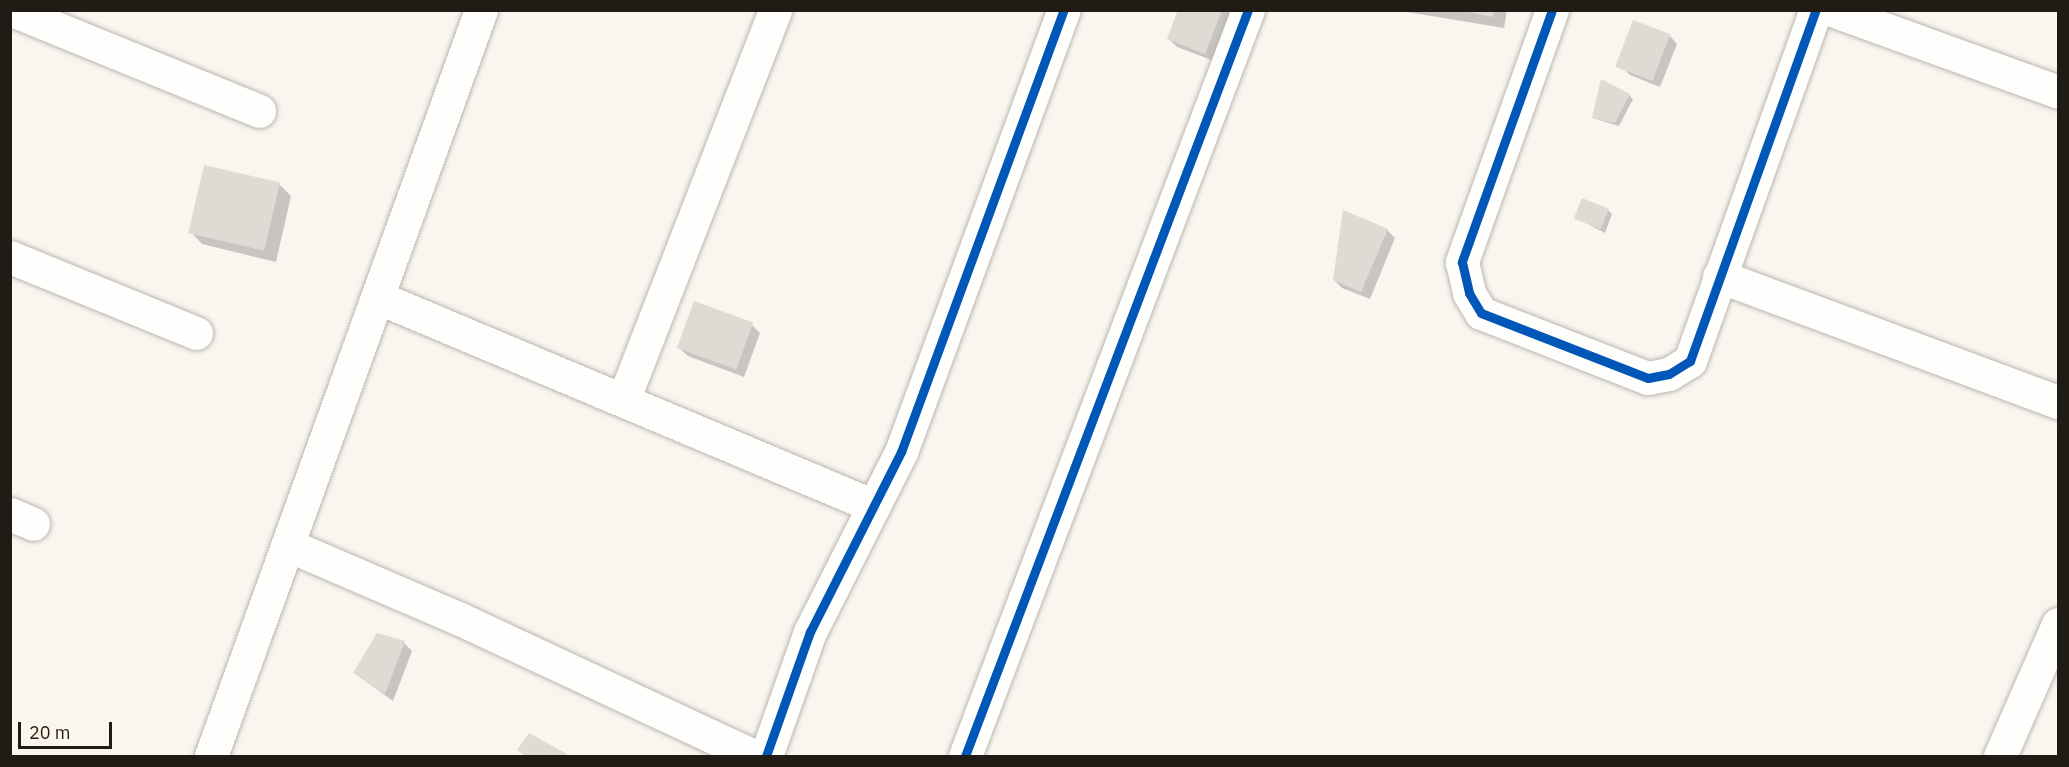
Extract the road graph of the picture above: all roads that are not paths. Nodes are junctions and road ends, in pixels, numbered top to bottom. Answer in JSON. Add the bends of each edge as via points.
{"nodes":[{"id":1,"x":12,"y":10,"type":"edge"},
{"id":2,"x":481,"y":10,"type":"edge"},
{"id":3,"x":775,"y":10,"type":"edge"},
{"id":4,"x":1064,"y":10,"type":"edge"},
{"id":5,"x":1248,"y":10,"type":"edge"},
{"id":6,"x":1552,"y":10,"type":"edge"},
{"id":7,"x":1816,"y":10,"type":"edge"},
{"id":8,"x":1832,"y":10,"type":"edge"},
{"id":9,"x":2058,"y":92,"type":"edge"},
{"id":10,"x":259,"y":111,"type":"dead end"},
{"id":11,"x":10,"y":257,"type":"edge"},
{"id":12,"x":1719,"y":276,"type":"junction"},
{"id":13,"x":377,"y":297,"type":"junction"},
{"id":14,"x":196,"y":333,"type":"dead end"},
{"id":15,"x":624,"y":398,"type":"junction"},
{"id":16,"x":2058,"y":402,"type":"edge"},
{"id":17,"x":874,"y":506,"type":"junction"},
{"id":18,"x":288,"y":545,"type":"junction"},
{"id":19,"x":2055,"y":645,"type":"edge"},
{"id":20,"x":213,"y":756,"type":"edge"},
{"id":21,"x":754,"y":756,"type":"edge"},
{"id":22,"x":766,"y":756,"type":"edge"},
{"id":23,"x":965,"y":756,"type":"edge"},
{"id":24,"x":2000,"y":756,"type":"edge"}],
"edges":[{"from":1,"to":10,"type":"street"},
{"from":2,"to":13,"type":"street"},
{"from":3,"to":15,"type":"street"},
{"from":4,"to":17,"type":"street","via":[[902,452]]},
{"from":5,"to":23,"type":"street"},
{"from":6,"to":12,"type":"street","via":[[1462,262],[1468,293],[1481,313],[1648,378],[1669,374],[1690,361]]},
{"from":7,"to":12,"type":"street"},
{"from":8,"to":9,"type":"street"},
{"from":11,"to":14,"type":"street"},
{"from":12,"to":16,"type":"street"},
{"from":13,"to":15,"type":"street"},
{"from":13,"to":18,"type":"street"},
{"from":15,"to":17,"type":"street"},
{"from":17,"to":22,"type":"street","via":[[810,632]]},
{"from":18,"to":20,"type":"street"},
{"from":18,"to":21,"type":"street","via":[[459,619]]},
{"from":19,"to":24,"type":"street"}]}
